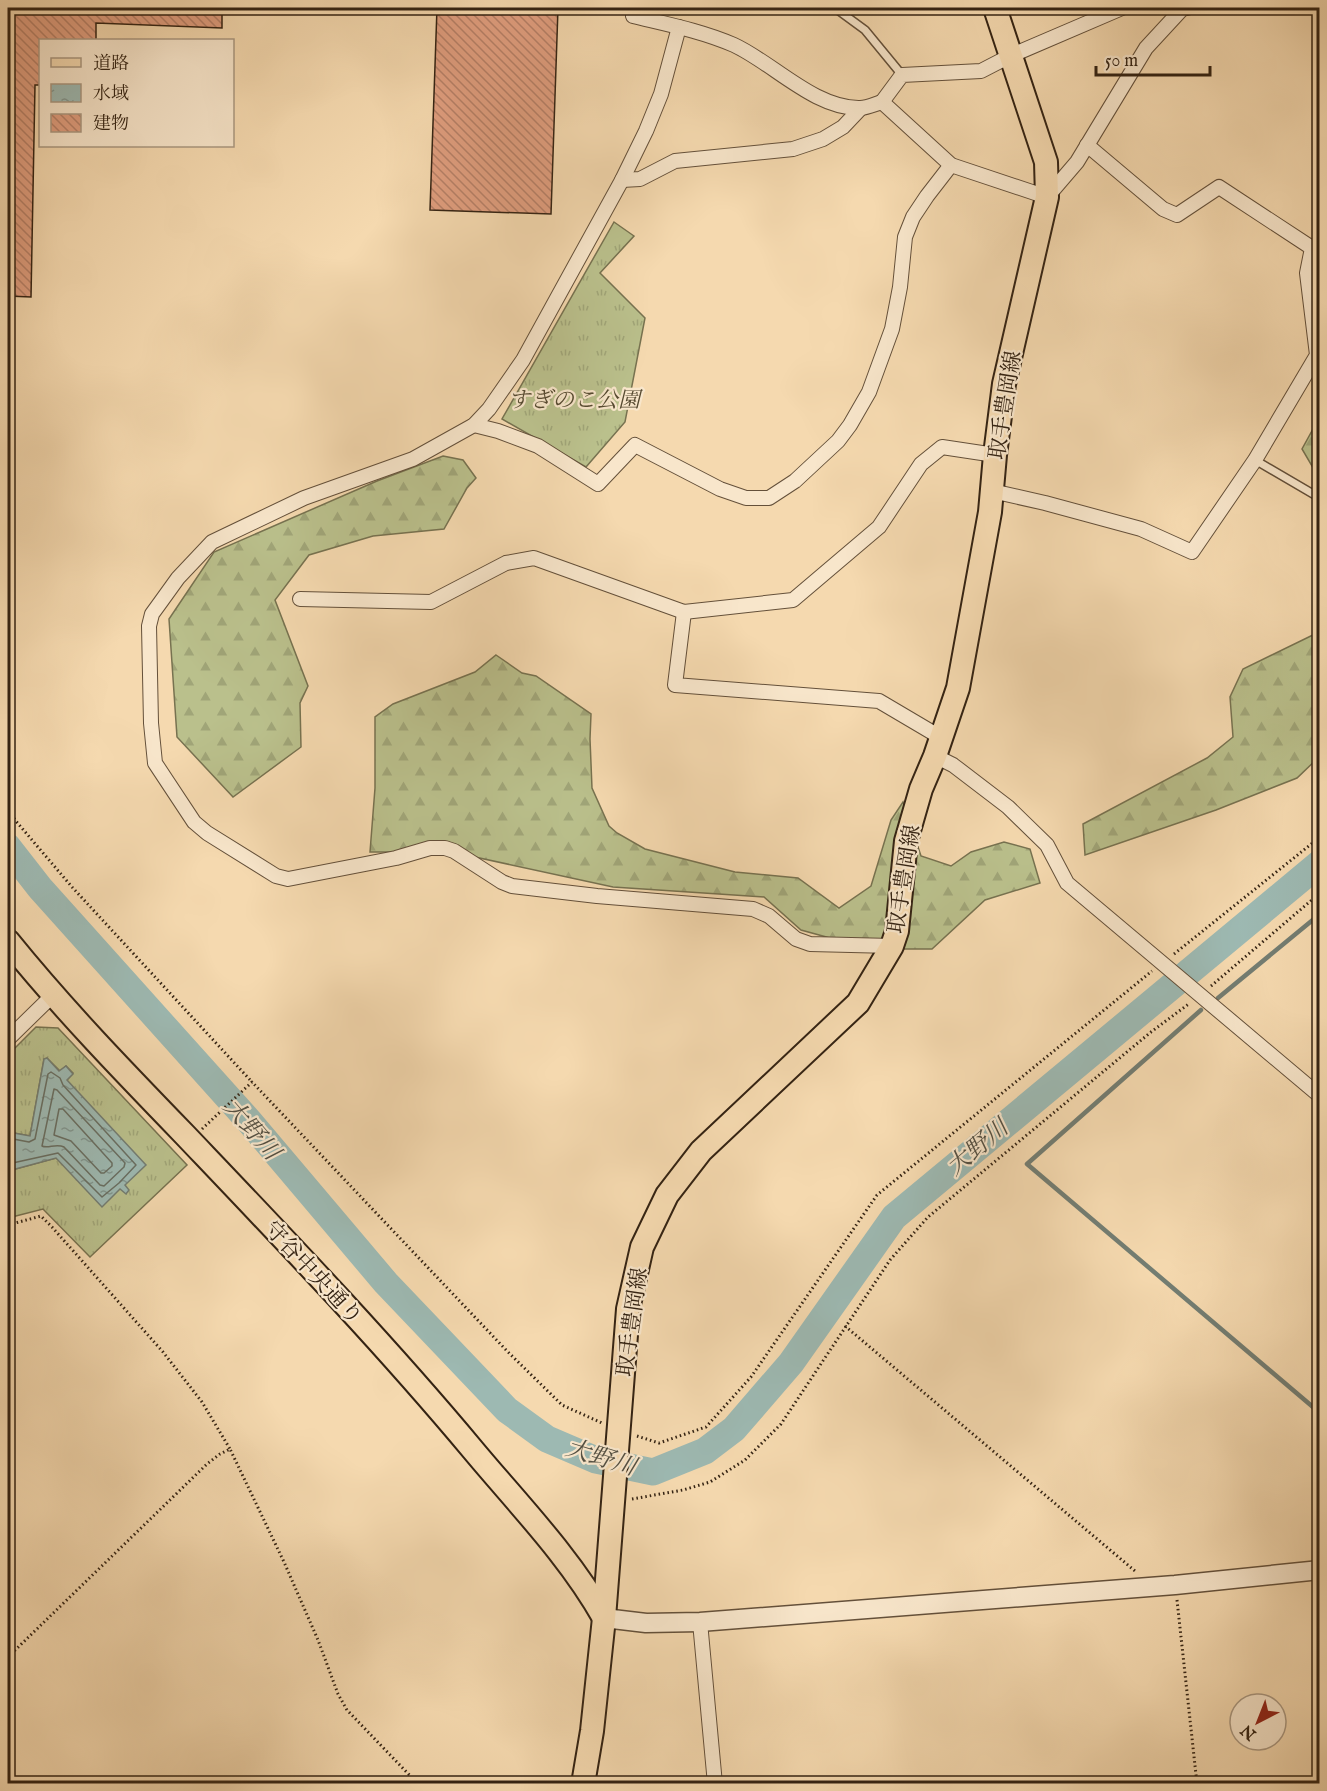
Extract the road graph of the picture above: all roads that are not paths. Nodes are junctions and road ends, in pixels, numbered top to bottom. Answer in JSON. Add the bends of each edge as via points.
{"nodes":[{"id":1,"x":638,"y":8,"type":"edge"},
{"id":2,"x":835,"y":8,"type":"edge"},
{"id":3,"x":995,"y":8,"type":"edge"},
{"id":4,"x":1122,"y":8,"type":"edge"},
{"id":5,"x":1181,"y":8,"type":"edge"},
{"id":6,"x":679,"y":27,"type":"junction"},
{"id":7,"x":1010,"y":56,"type":"junction"},
{"id":8,"x":902,"y":75,"type":"junction"},
{"id":9,"x":882,"y":102,"type":"junction"},
{"id":10,"x":861,"y":108,"type":"junction"},
{"id":11,"x":1087,"y":146,"type":"junction"},
{"id":12,"x":951,"y":165,"type":"junction"},
{"id":13,"x":622,"y":180,"type":"junction"},
{"id":14,"x":1047,"y":197,"type":"junction"},
{"id":15,"x":1316,"y":244,"type":"edge"},
{"id":16,"x":474,"y":425,"type":"junction"},
{"id":17,"x":994,"y":455,"type":"junction"},
{"id":18,"x":1255,"y":460,"type":"junction"},
{"id":19,"x":992,"y":491,"type":"junction"},
{"id":20,"x":1320,"y":498,"type":"edge"},
{"id":21,"x":300,"y":599,"type":"dead end"},
{"id":22,"x":684,"y":612,"type":"junction"},
{"id":23,"x":938,"y":746,"type":"junction"},
{"id":24,"x":8,"y":941,"type":"edge"},
{"id":25,"x":892,"y":946,"type":"junction"},
{"id":26,"x":52,"y":996,"type":"junction"},
{"id":27,"x":8,"y":1039,"type":"edge"},
{"id":28,"x":1320,"y":1096,"type":"edge"},
{"id":29,"x":1320,"y":1570,"type":"edge"},
{"id":30,"x":604,"y":1618,"type":"junction"},
{"id":31,"x":700,"y":1622,"type":"junction"},
{"id":32,"x":583,"y":1784,"type":"edge"},
{"id":33,"x":715,"y":1784,"type":"edge"}],
"edges":[{"from":1,"to":6,"type":"street","via":[[633,16]]},
{"from":2,"to":8,"type":"lane","via":[[865,30]]},
{"from":3,"to":7,"type":"main road","name":"取手豊岡線"},
{"from":4,"to":7,"type":"street"},
{"from":5,"to":11,"type":"street","via":[[1146,48]]},
{"from":6,"to":10,"type":"street","via":[[734,45],[824,99]]},
{"from":6,"to":13,"type":"street","via":[[661,94]]},
{"from":7,"to":8,"type":"street","via":[[981,71]]},
{"from":7,"to":14,"type":"main road","name":"取手豊岡線","via":[[1046,162]]},
{"from":8,"to":9,"type":"street"},
{"from":9,"to":10,"type":"street"},
{"from":9,"to":12,"type":"street"},
{"from":10,"to":13,"type":"street","via":[[843,127],[793,149],[675,161],[640,179]]},
{"from":11,"to":14,"type":"street"},
{"from":11,"to":15,"type":"street","via":[[1163,209],[1177,215],[1219,187]]},
{"from":12,"to":14,"type":"street"},
{"from":12,"to":16,"type":"street","via":[[927,195],[905,237],[892,329],[869,392],[838,441],[795,481],[770,498],[746,498],[720,489],[635,445],[598,484],[538,446]]},
{"from":13,"to":16,"type":"street","via":[[523,360]]},
{"from":14,"to":17,"type":"main road","name":"取手豊岡線","via":[[1004,384]]},
{"from":15,"to":18,"type":"street","via":[[1307,273],[1317,355]]},
{"from":16,"to":25,"type":"street","via":[[413,459],[304,498],[213,542],[178,578],[152,614],[149,626],[155,763],[194,822],[276,876],[288,879],[445,848],[512,886],[753,909],[769,916],[796,939],[810,944]]},
{"from":17,"to":19,"type":"main road","name":"取手豊岡線"},
{"from":17,"to":22,"type":"street","via":[[942,447],[921,464],[879,527],[793,600]]},
{"from":18,"to":19,"type":"street","via":[[1192,552],[1142,529]]},
{"from":18,"to":20,"type":"lane"},
{"from":19,"to":23,"type":"main road","name":"取手豊岡線","via":[[958,688]]},
{"from":21,"to":22,"type":"street","via":[[431,602],[506,563],[534,558]]},
{"from":22,"to":23,"type":"street","via":[[675,685],[879,701]]},
{"from":23,"to":25,"type":"main road","name":"取手豊岡線","via":[[906,841]]},
{"from":23,"to":28,"type":"street","via":[[953,765],[1008,807],[1047,845],[1067,883]]},
{"from":24,"to":26,"type":"main road","name":"守谷中央通り"},
{"from":25,"to":30,"type":"main road","name":"取手豊岡線","via":[[858,1002],[701,1151],[667,1195],[642,1248],[628,1309]]},
{"from":26,"to":27,"type":"street"},
{"from":26,"to":30,"type":"main road","name":"守谷中央通り","via":[[335,1293],[439,1409],[548,1539]]},
{"from":29,"to":31,"type":"street"},
{"from":30,"to":31,"type":"street","via":[[646,1623]]},
{"from":30,"to":32,"type":"main road","name":"取手豊岡線"},
{"from":31,"to":33,"type":"street"}]}
